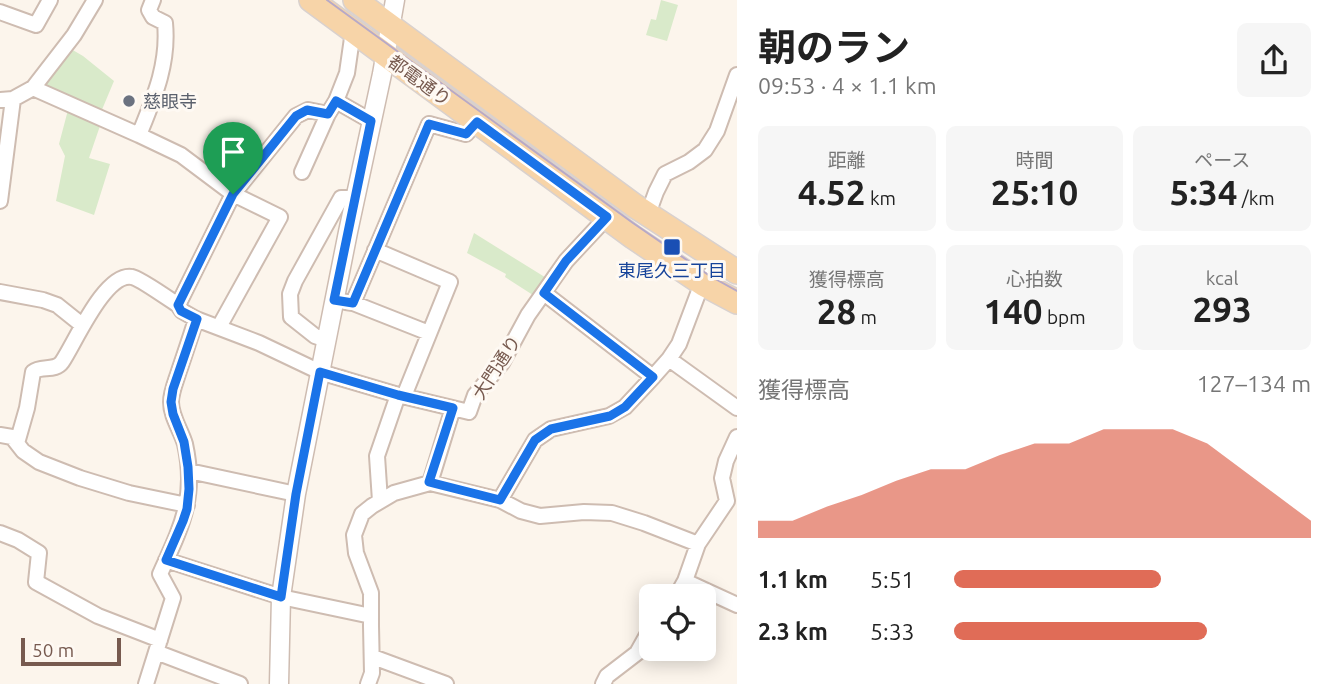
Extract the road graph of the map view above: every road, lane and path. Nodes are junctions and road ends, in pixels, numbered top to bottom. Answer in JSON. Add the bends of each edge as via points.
{"nodes":[{"id":1,"x":50,"y":0,"type":"edge"},
{"id":2,"x":95,"y":0,"type":"edge"},
{"id":3,"x":153,"y":0,"type":"edge"},
{"id":4,"x":312,"y":0,"type":"edge"},
{"id":5,"x":355,"y":0,"type":"edge"},
{"id":6,"x":395,"y":0,"type":"edge"},
{"id":7,"x":0,"y":12,"type":"edge"},
{"id":8,"x":390,"y":26,"type":"junction"},
{"id":9,"x":352,"y":31,"type":"junction"},
{"id":10,"x":385,"y":55,"type":"junction"},
{"id":11,"x":737,"y":75,"type":"edge"},
{"id":12,"x":33,"y":88,"type":"junction"},
{"id":13,"x":6,"y":99,"type":"edge"},
{"id":14,"x":336,"y":101,"type":"junction"},
{"id":15,"x":328,"y":114,"type":"junction"},
{"id":16,"x":371,"y":121,"type":"junction"},
{"id":17,"x":477,"y":122,"type":"junction"},
{"id":18,"x":139,"y":135,"type":"junction"},
{"id":19,"x":302,"y":172,"type":"dead end"},
{"id":20,"x":233,"y":194,"type":"junction"},
{"id":21,"x":355,"y":198,"type":"junction"},
{"id":22,"x":0,"y":201,"type":"edge"},
{"id":23,"x":645,"y":213,"type":"junction"},
{"id":24,"x":607,"y":217,"type":"junction"},
{"id":25,"x":626,"y":232,"type":"junction"},
{"id":26,"x":375,"y":250,"type":"junction"},
{"id":27,"x":729,"y":266,"type":"edge"},
{"id":28,"x":703,"y":284,"type":"junction"},
{"id":29,"x":0,"y":292,"type":"edge"},
{"id":30,"x":544,"y":293,"type":"junction"},
{"id":31,"x":334,"y":300,"type":"junction"},
{"id":32,"x":737,"y":302,"type":"edge"},
{"id":33,"x":353,"y":303,"type":"junction"},
{"id":34,"x":178,"y":305,"type":"junction"},
{"id":35,"x":197,"y":319,"type":"junction"},
{"id":36,"x":82,"y":325,"type":"junction"},
{"id":37,"x":219,"y":327,"type":"junction"},
{"id":38,"x":429,"y":333,"type":"junction"},
{"id":39,"x":327,"y":340,"type":"junction"},
{"id":40,"x":669,"y":359,"type":"junction"},
{"id":41,"x":320,"y":372,"type":"junction"},
{"id":42,"x":653,"y":377,"type":"junction"},
{"id":43,"x":401,"y":396,"type":"junction"},
{"id":44,"x":453,"y":408,"type":"junction"},
{"id":45,"x":737,"y":408,"type":"edge"},
{"id":46,"x":0,"y":435,"type":"edge"},
{"id":47,"x":737,"y":437,"type":"edge"},
{"id":48,"x":17,"y":443,"type":"junction"},
{"id":49,"x":188,"y":471,"type":"junction"},
{"id":50,"x":429,"y":482,"type":"junction"},
{"id":51,"x":296,"y":494,"type":"junction"},
{"id":52,"x":731,"y":496,"type":"edge"},
{"id":53,"x":500,"y":500,"type":"junction"},
{"id":54,"x":380,"y":501,"type":"junction"},
{"id":55,"x":187,"y":505,"type":"junction"},
{"id":56,"x":0,"y":533,"type":"edge"},
{"id":57,"x":698,"y":544,"type":"junction"},
{"id":58,"x":166,"y":560,"type":"junction"},
{"id":59,"x":685,"y":581,"type":"junction"},
{"id":60,"x":683,"y":584,"type":"edge"},
{"id":61,"x":281,"y":597,"type":"junction"},
{"id":62,"x":737,"y":605,"type":"edge"},
{"id":63,"x":371,"y":615,"type":"junction"},
{"id":64,"x":158,"y":646,"type":"junction"},
{"id":65,"x":639,"y":649,"type":"edge"},
{"id":66,"x":373,"y":657,"type":"junction"},
{"id":67,"x":146,"y":684,"type":"edge"},
{"id":68,"x":240,"y":684,"type":"edge"},
{"id":69,"x":279,"y":684,"type":"edge"},
{"id":70,"x":369,"y":684,"type":"edge"},
{"id":71,"x":446,"y":684,"type":"edge"},
{"id":72,"x":603,"y":684,"type":"edge"}],
"edges":[{"from":1,"to":7,"type":"street","via":[[36,25]]},
{"from":2,"to":12,"type":"street"},
{"from":3,"to":18,"type":"street","via":[[149,10],[165,23],[167,41],[160,83]]},
{"from":4,"to":9,"type":"main road","name":"都電通り"},
{"from":5,"to":8,"type":"main road","name":"都電通り"},
{"from":6,"to":8,"type":"street"},
{"from":8,"to":10,"type":"street"},
{"from":8,"to":23,"type":"main road","name":"都電通り"},
{"from":9,"to":10,"type":"main road","name":"都電通り"},
{"from":9,"to":14,"type":"street","via":[[347,73]]},
{"from":10,"to":16,"type":"street"},
{"from":10,"to":17,"type":"main road","name":"都電通り"},
{"from":11,"to":23,"type":"street","via":[[711,141],[689,162],[665,174]]},
{"from":12,"to":13,"type":"street"},
{"from":12,"to":18,"type":"street"},
{"from":13,"to":22,"type":"street"},
{"from":14,"to":15,"type":"street"},
{"from":14,"to":16,"type":"street"},
{"from":15,"to":19,"type":"street"},
{"from":15,"to":20,"type":"street","via":[[307,110],[296,116]]},
{"from":16,"to":21,"type":"street"},
{"from":17,"to":24,"type":"main road","name":"都電通り"},
{"from":17,"to":26,"type":"street","via":[[466,134],[429,124]]},
{"from":18,"to":20,"type":"street","via":[[181,155]]},
{"from":20,"to":34,"type":"street"},
{"from":20,"to":37,"type":"street","via":[[280,216]]},
{"from":21,"to":31,"type":"street"},
{"from":21,"to":39,"type":"street","via":[[341,198],[290,294],[291,317]]},
{"from":23,"to":25,"type":"street"},
{"from":23,"to":27,"type":"main road","name":"都電通り"},
{"from":24,"to":25,"type":"main road","name":"都電通り"},
{"from":24,"to":30,"type":"street","name":"大門通り"},
{"from":25,"to":28,"type":"main road","name":"都電通り"},
{"from":26,"to":33,"type":"street"},
{"from":26,"to":38,"type":"street","via":[[450,282]]},
{"from":27,"to":28,"type":"street"},
{"from":28,"to":32,"type":"main road","name":"都電通り"},
{"from":28,"to":40,"type":"street"},
{"from":29,"to":36,"type":"street","via":[[57,305]]},
{"from":30,"to":42,"type":"street"},
{"from":30,"to":44,"type":"street","name":"大門通り","via":[[469,412]]},
{"from":31,"to":33,"type":"street"},
{"from":31,"to":39,"type":"street"},
{"from":33,"to":38,"type":"street"},
{"from":34,"to":35,"type":"street"},
{"from":34,"to":36,"type":"street","via":[[133,277],[123,277],[112,284]]},
{"from":35,"to":37,"type":"street"},
{"from":35,"to":49,"type":"street","via":[[171,402]]},
{"from":36,"to":48,"type":"street","via":[[60,365],[33,372]]},
{"from":37,"to":41,"type":"street"},
{"from":38,"to":43,"type":"street"},
{"from":39,"to":41,"type":"street"},
{"from":40,"to":42,"type":"street"},
{"from":40,"to":45,"type":"street"},
{"from":41,"to":43,"type":"street"},
{"from":41,"to":51,"type":"street"},
{"from":42,"to":53,"type":"street","via":[[610,416],[551,429],[535,440]]},
{"from":43,"to":44,"type":"street"},
{"from":43,"to":54,"type":"street","via":[[377,456]]},
{"from":44,"to":50,"type":"street","name":"大門通り"},
{"from":46,"to":48,"type":"street"},
{"from":47,"to":52,"type":"street","via":[[722,478]]},
{"from":48,"to":55,"type":"street","via":[[39,462],[80,478]]},
{"from":49,"to":51,"type":"street"},
{"from":49,"to":55,"type":"street"},
{"from":50,"to":53,"type":"street"},
{"from":50,"to":54,"type":"street"},
{"from":51,"to":61,"type":"street"},
{"from":52,"to":57,"type":"street"},
{"from":53,"to":57,"type":"street","via":[[540,516],[611,513]]},
{"from":54,"to":63,"type":"street","via":[[362,514],[354,536],[371,593]]},
{"from":55,"to":58,"type":"street"},
{"from":56,"to":64,"type":"street","via":[[39,553],[36,582]]},
{"from":57,"to":59,"type":"street"},
{"from":58,"to":61,"type":"street"},
{"from":58,"to":64,"type":"street","via":[[160,574],[173,598]]},
{"from":59,"to":60,"type":"street"},
{"from":59,"to":62,"type":"street"},
{"from":61,"to":63,"type":"street"},
{"from":61,"to":69,"type":"street"},
{"from":63,"to":66,"type":"street"},
{"from":64,"to":67,"type":"street"},
{"from":64,"to":68,"type":"street"},
{"from":65,"to":72,"type":"street"},
{"from":66,"to":70,"type":"street"},
{"from":66,"to":71,"type":"street"}]}
